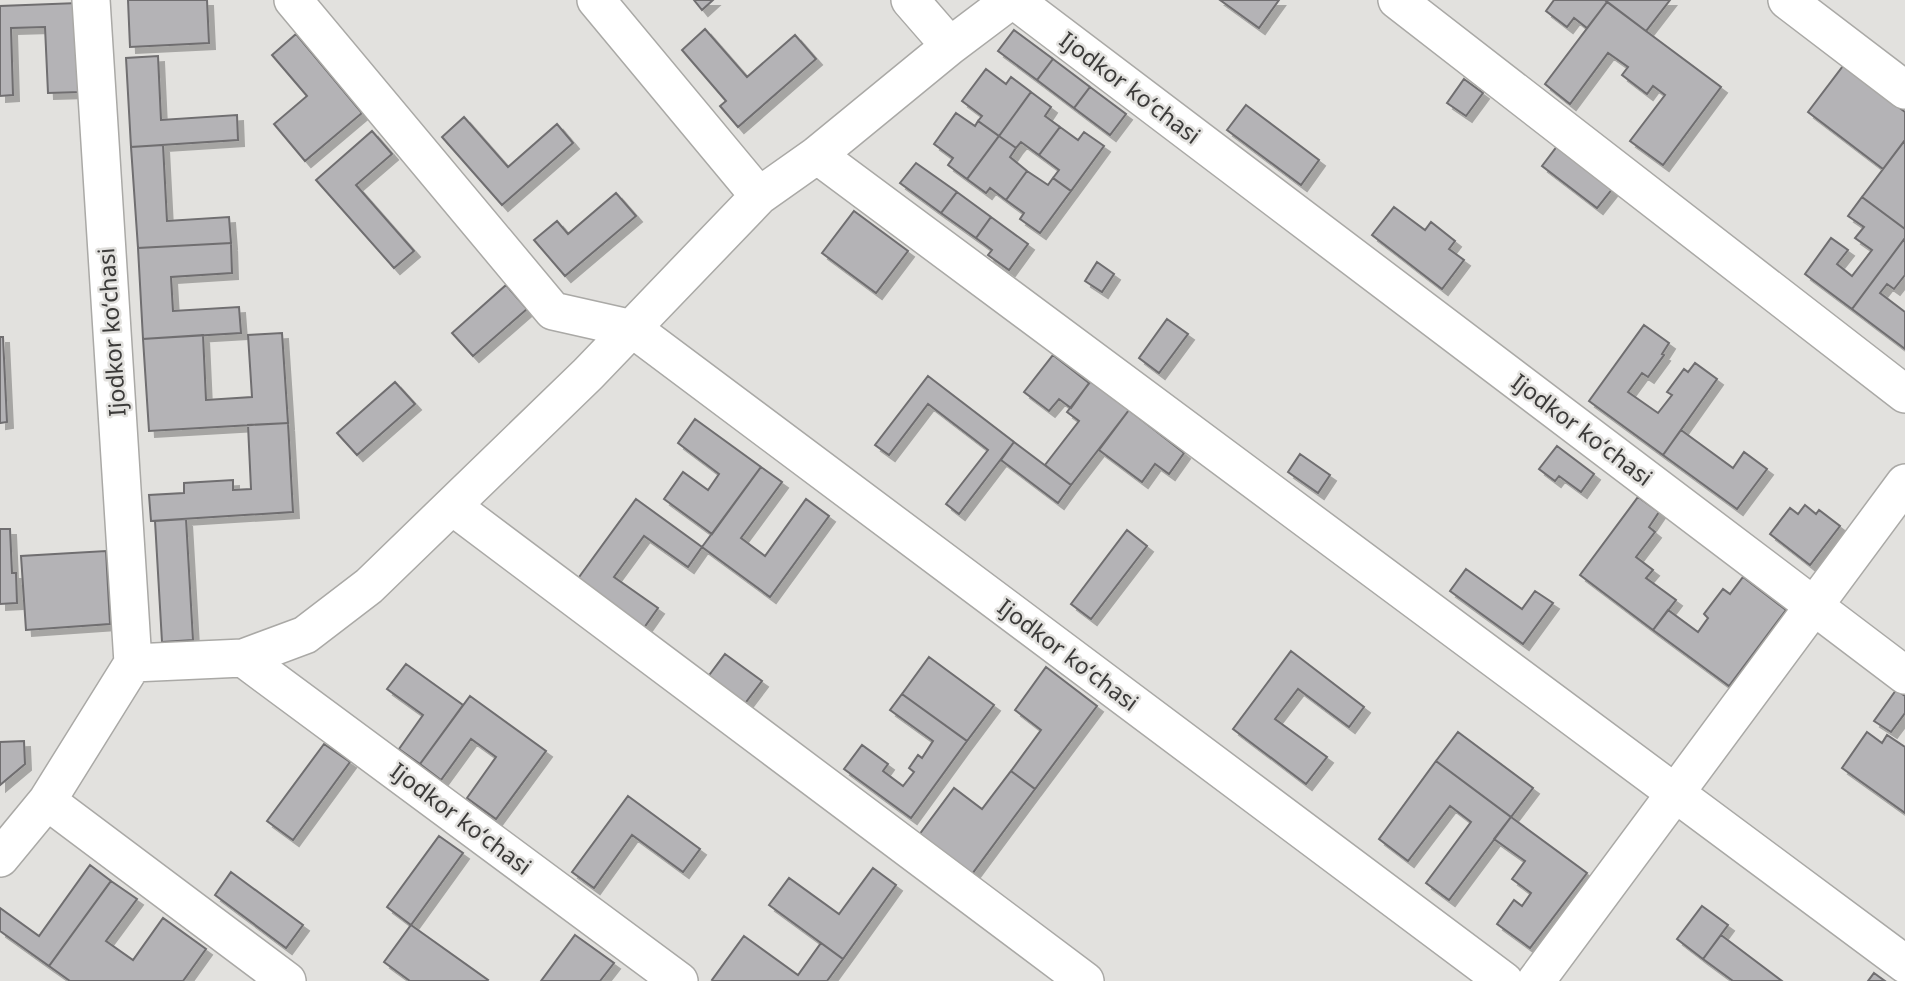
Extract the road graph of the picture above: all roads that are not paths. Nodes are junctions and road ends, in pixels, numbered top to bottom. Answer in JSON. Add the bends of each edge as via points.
{"nodes":[{"id":1,"x":91,"y":0,"type":"edge"},
{"id":2,"x":293,"y":0,"type":"edge"},
{"id":3,"x":596,"y":0,"type":"edge"},
{"id":4,"x":910,"y":0,"type":"edge"},
{"id":5,"x":1013,"y":0,"type":"edge"},
{"id":6,"x":1397,"y":0,"type":"edge"},
{"id":7,"x":1787,"y":0,"type":"edge"},
{"id":8,"x":950,"y":46,"type":"junction"},
{"id":9,"x":1905,"y":90,"type":"edge"},
{"id":10,"x":817,"y":155,"type":"junction"},
{"id":11,"x":759,"y":196,"type":"junction"},
{"id":12,"x":633,"y":329,"type":"junction"},
{"id":13,"x":1905,"y":394,"type":"edge"},
{"id":14,"x":1905,"y":483,"type":"edge"},
{"id":15,"x":452,"y":506,"type":"junction"},
{"id":16,"x":1814,"y":607,"type":"junction"},
{"id":17,"x":243,"y":658,"type":"junction"},
{"id":18,"x":133,"y":663,"type":"junction"},
{"id":19,"x":1905,"y":675,"type":"edge"},
{"id":20,"x":1675,"y":793,"type":"junction"},
{"id":21,"x":47,"y":801,"type":"junction"},
{"id":22,"x":0,"y":858,"type":"edge"},
{"id":23,"x":1905,"y":964,"type":"edge"},
{"id":24,"x":287,"y":981,"type":"edge"},
{"id":25,"x":679,"y":981,"type":"edge"},
{"id":26,"x":1085,"y":981,"type":"edge"},
{"id":27,"x":1504,"y":981,"type":"edge"},
{"id":28,"x":1536,"y":981,"type":"edge"}],
"edges":[{"from":1,"to":18,"type":"street","name":"Ijodkor koʻchasi"},
{"from":2,"to":12,"type":"street","name":"Ijodkor koʻchasi","via":[[553,311]]},
{"from":3,"to":11,"type":"street"},
{"from":4,"to":8,"type":"street"},
{"from":5,"to":8,"type":"street","name":"Ijodkor koʻchasi"},
{"from":5,"to":16,"type":"street","name":"Ijodkor koʻchasi"},
{"from":6,"to":13,"type":"street"},
{"from":7,"to":9,"type":"street"},
{"from":8,"to":10,"type":"street","name":"Ijodkor koʻchasi"},
{"from":10,"to":11,"type":"street","name":"Ijodkor koʻchasi"},
{"from":10,"to":20,"type":"street"},
{"from":11,"to":12,"type":"street","name":"Ijodkor koʻchasi"},
{"from":12,"to":15,"type":"street","name":"Ijodkor koʻchasi"},
{"from":12,"to":27,"type":"street","name":"Ijodkor koʻchasi"},
{"from":14,"to":16,"type":"street"},
{"from":15,"to":17,"type":"street","name":"Ijodkor koʻchasi","via":[[369,586],[305,635]]},
{"from":15,"to":26,"type":"street"},
{"from":16,"to":19,"type":"street","name":"Ijodkor koʻchasi"},
{"from":16,"to":20,"type":"street"},
{"from":17,"to":18,"type":"street","name":"Ijodkor koʻchasi"},
{"from":17,"to":25,"type":"street","name":"Ijodkor koʻchasi"},
{"from":18,"to":21,"type":"street"},
{"from":20,"to":23,"type":"street"},
{"from":20,"to":28,"type":"street"},
{"from":21,"to":22,"type":"street"},
{"from":21,"to":24,"type":"street"}]}
